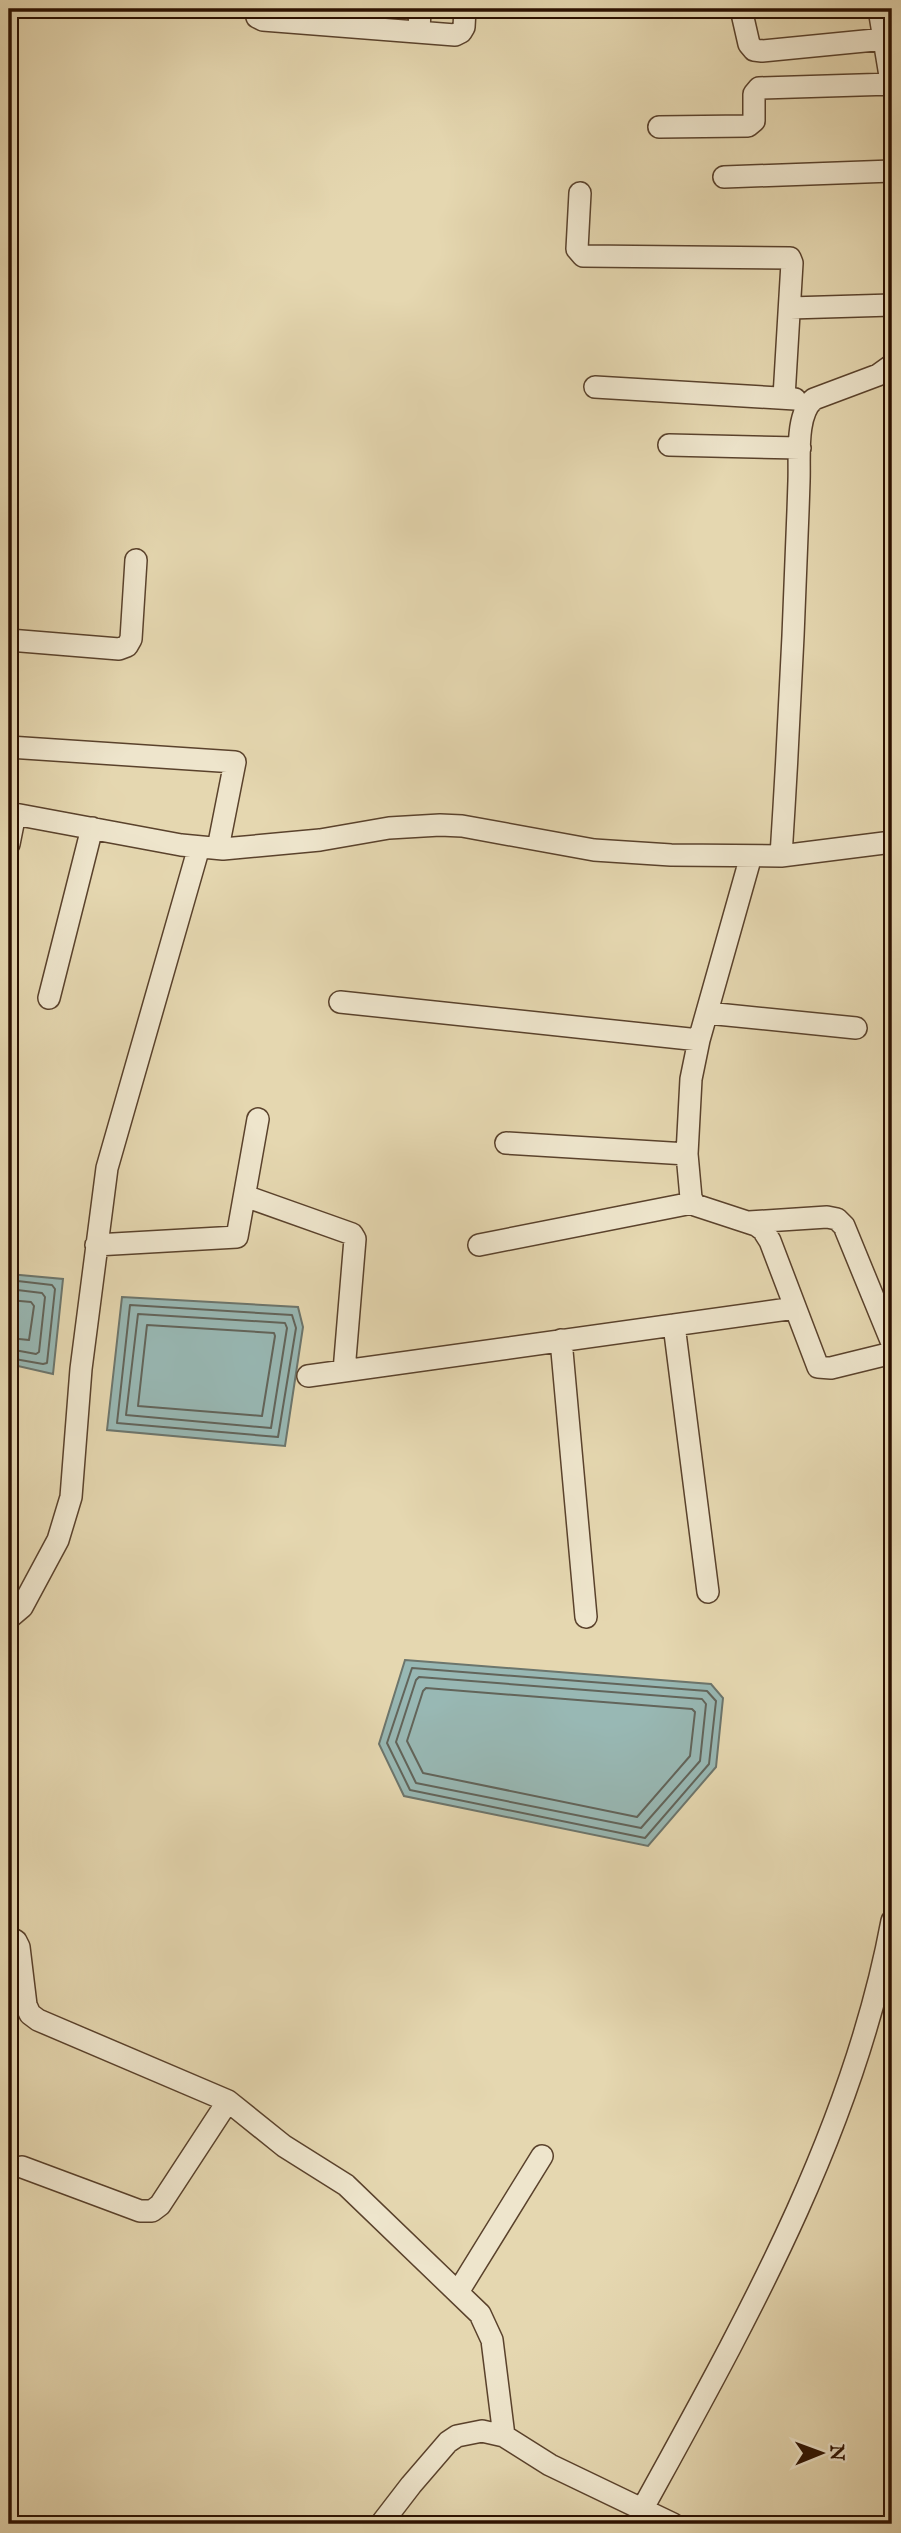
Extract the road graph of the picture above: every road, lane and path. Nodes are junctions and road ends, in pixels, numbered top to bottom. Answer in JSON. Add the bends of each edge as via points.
{"nodes":[{"id":1,"x":255,"y":9,"type":"edge"},
{"id":2,"x":420,"y":9,"type":"edge"},
{"id":3,"x":465,"y":9,"type":"edge"},
{"id":4,"x":741,"y":9,"type":"edge"},
{"id":5,"x":879,"y":9,"type":"edge"},
{"id":6,"x":322,"y":17,"type":"edge"},
{"id":7,"x":419,"y":32,"type":"junction"},
{"id":8,"x":885,"y":38,"type":"junction"},
{"id":9,"x":892,"y":86,"type":"edge"},
{"id":10,"x":660,"y":127,"type":"dead end"},
{"id":11,"x":892,"y":171,"type":"edge"},
{"id":12,"x":724,"y":177,"type":"dead end"},
{"id":13,"x":580,"y":192,"type":"dead end"},
{"id":14,"x":892,"y":305,"type":"edge"},
{"id":15,"x":790,"y":309,"type":"junction"},
{"id":16,"x":892,"y":365,"type":"edge"},
{"id":17,"x":595,"y":387,"type":"dead end"},
{"id":18,"x":784,"y":397,"type":"junction"},
{"id":19,"x":807,"y":404,"type":"junction"},
{"id":20,"x":669,"y":446,"type":"dead end"},
{"id":21,"x":800,"y":447,"type":"junction"},
{"id":22,"x":136,"y":560,"type":"dead end"},
{"id":23,"x":9,"y":640,"type":"edge"},
{"id":24,"x":9,"y":747,"type":"edge"},
{"id":25,"x":12,"y":814,"type":"edge"},
{"id":26,"x":92,"y":828,"type":"junction"},
{"id":27,"x":892,"y":842,"type":"edge"},
{"id":28,"x":9,"y":844,"type":"edge"},
{"id":29,"x":209,"y":848,"type":"junction"},
{"id":30,"x":751,"y":856,"type":"junction"},
{"id":31,"x":781,"y":856,"type":"junction"},
{"id":32,"x":49,"y":998,"type":"dead end"},
{"id":33,"x":340,"y":1002,"type":"dead end"},
{"id":34,"x":707,"y":1013,"type":"junction"},
{"id":35,"x":856,"y":1028,"type":"dead end"},
{"id":36,"x":699,"y":1040,"type":"junction"},
{"id":37,"x":258,"y":1119,"type":"dead end"},
{"id":38,"x":506,"y":1143,"type":"dead end"},
{"id":39,"x":687,"y":1154,"type":"junction"},
{"id":40,"x":245,"y":1196,"type":"junction"},
{"id":41,"x":692,"y":1203,"type":"junction"},
{"id":42,"x":749,"y":1222,"type":"junction"},
{"id":43,"x":96,"y":1245,"type":"junction"},
{"id":44,"x":479,"y":1245,"type":"dead end"},
{"id":45,"x":795,"y":1308,"type":"junction"},
{"id":46,"x":674,"y":1325,"type":"junction"},
{"id":47,"x":561,"y":1340,"type":"junction"},
{"id":48,"x":892,"y":1343,"type":"edge"},
{"id":49,"x":892,"y":1353,"type":"edge"},
{"id":50,"x":344,"y":1371,"type":"junction"},
{"id":51,"x":308,"y":1376,"type":"dead end"},
{"id":52,"x":708,"y":1592,"type":"dead end"},
{"id":53,"x":586,"y":1617,"type":"dead end"},
{"id":54,"x":9,"y":1618,"type":"edge"},
{"id":55,"x":892,"y":1921,"type":"edge"},
{"id":56,"x":9,"y":1937,"type":"edge"},
{"id":57,"x":889,"y":1954,"type":"edge"},
{"id":58,"x":228,"y":2101,"type":"junction"},
{"id":59,"x":542,"y":2156,"type":"dead end"},
{"id":60,"x":22,"y":2167,"type":"dead end"},
{"id":61,"x":458,"y":2292,"type":"junction"},
{"id":62,"x":504,"y":2437,"type":"junction"},
{"id":63,"x":657,"y":2518,"type":"edge"},
{"id":64,"x":381,"y":2524,"type":"edge"}],
"edges":[{"from":1,"to":6,"type":"street","via":[[263,20]]},
{"from":2,"to":7,"type":"street"},
{"from":3,"to":7,"type":"street","via":[[461,32]]},
{"from":4,"to":8,"type":"street","via":[[754,50]]},
{"from":5,"to":8,"type":"street"},
{"from":6,"to":7,"type":"street"},
{"from":8,"to":9,"type":"street"},
{"from":9,"to":10,"type":"street","via":[[758,88],[754,121],[748,126]]},
{"from":11,"to":12,"type":"street"},
{"from":13,"to":15,"type":"street","via":[[577,249],[583,256],[790,258]]},
{"from":14,"to":15,"type":"street"},
{"from":15,"to":18,"type":"street"},
{"from":16,"to":19,"type":"street"},
{"from":17,"to":18,"type":"street"},
{"from":18,"to":19,"type":"street"},
{"from":19,"to":21,"type":"street"},
{"from":20,"to":21,"type":"street"},
{"from":21,"to":31,"type":"street","via":[[794,657]]},
{"from":22,"to":23,"type":"street","via":[[127,646]]},
{"from":24,"to":29,"type":"street","via":[[235,762]]},
{"from":25,"to":26,"type":"street"},
{"from":25,"to":28,"type":"street"},
{"from":26,"to":29,"type":"street"},
{"from":26,"to":32,"type":"street"},
{"from":27,"to":31,"type":"street"},
{"from":29,"to":30,"type":"street","via":[[256,847],[440,825],[594,850]]},
{"from":29,"to":43,"type":"street","via":[[111,1148]]},
{"from":30,"to":31,"type":"street"},
{"from":30,"to":34,"type":"street"},
{"from":33,"to":36,"type":"street"},
{"from":34,"to":35,"type":"street"},
{"from":34,"to":36,"type":"street"},
{"from":36,"to":39,"type":"street","via":[[688,1102]]},
{"from":37,"to":40,"type":"street"},
{"from":38,"to":39,"type":"street"},
{"from":39,"to":41,"type":"street"},
{"from":40,"to":43,"type":"street","via":[[237,1237]]},
{"from":40,"to":50,"type":"street","via":[[352,1234],[355,1239]]},
{"from":41,"to":42,"type":"street"},
{"from":41,"to":44,"type":"street"},
{"from":42,"to":45,"type":"street","via":[[770,1241]]},
{"from":42,"to":48,"type":"street","via":[[836,1219],[844,1226]]},
{"from":43,"to":54,"type":"street","via":[[71,1497],[58,1540],[22,1607]]},
{"from":45,"to":46,"type":"street"},
{"from":45,"to":49,"type":"street","via":[[818,1367]]},
{"from":46,"to":47,"type":"street"},
{"from":46,"to":52,"type":"street"},
{"from":47,"to":50,"type":"street"},
{"from":47,"to":53,"type":"street"},
{"from":50,"to":51,"type":"street"},
{"from":55,"to":57,"type":"street"},
{"from":56,"to":58,"type":"street","via":[[19,1947],[26,2006],[38,2020]]},
{"from":57,"to":63,"type":"street","via":[[838,2110]]},
{"from":58,"to":60,"type":"street","via":[[160,2206],[152,2211],[140,2211]]},
{"from":58,"to":61,"type":"street","via":[[284,2146],[346,2185]]},
{"from":59,"to":61,"type":"street"},
{"from":61,"to":62,"type":"street","via":[[480,2314],[492,2340]]},
{"from":62,"to":63,"type":"street"},
{"from":62,"to":64,"type":"street","via":[[482,2431],[448,2442]]}]}
